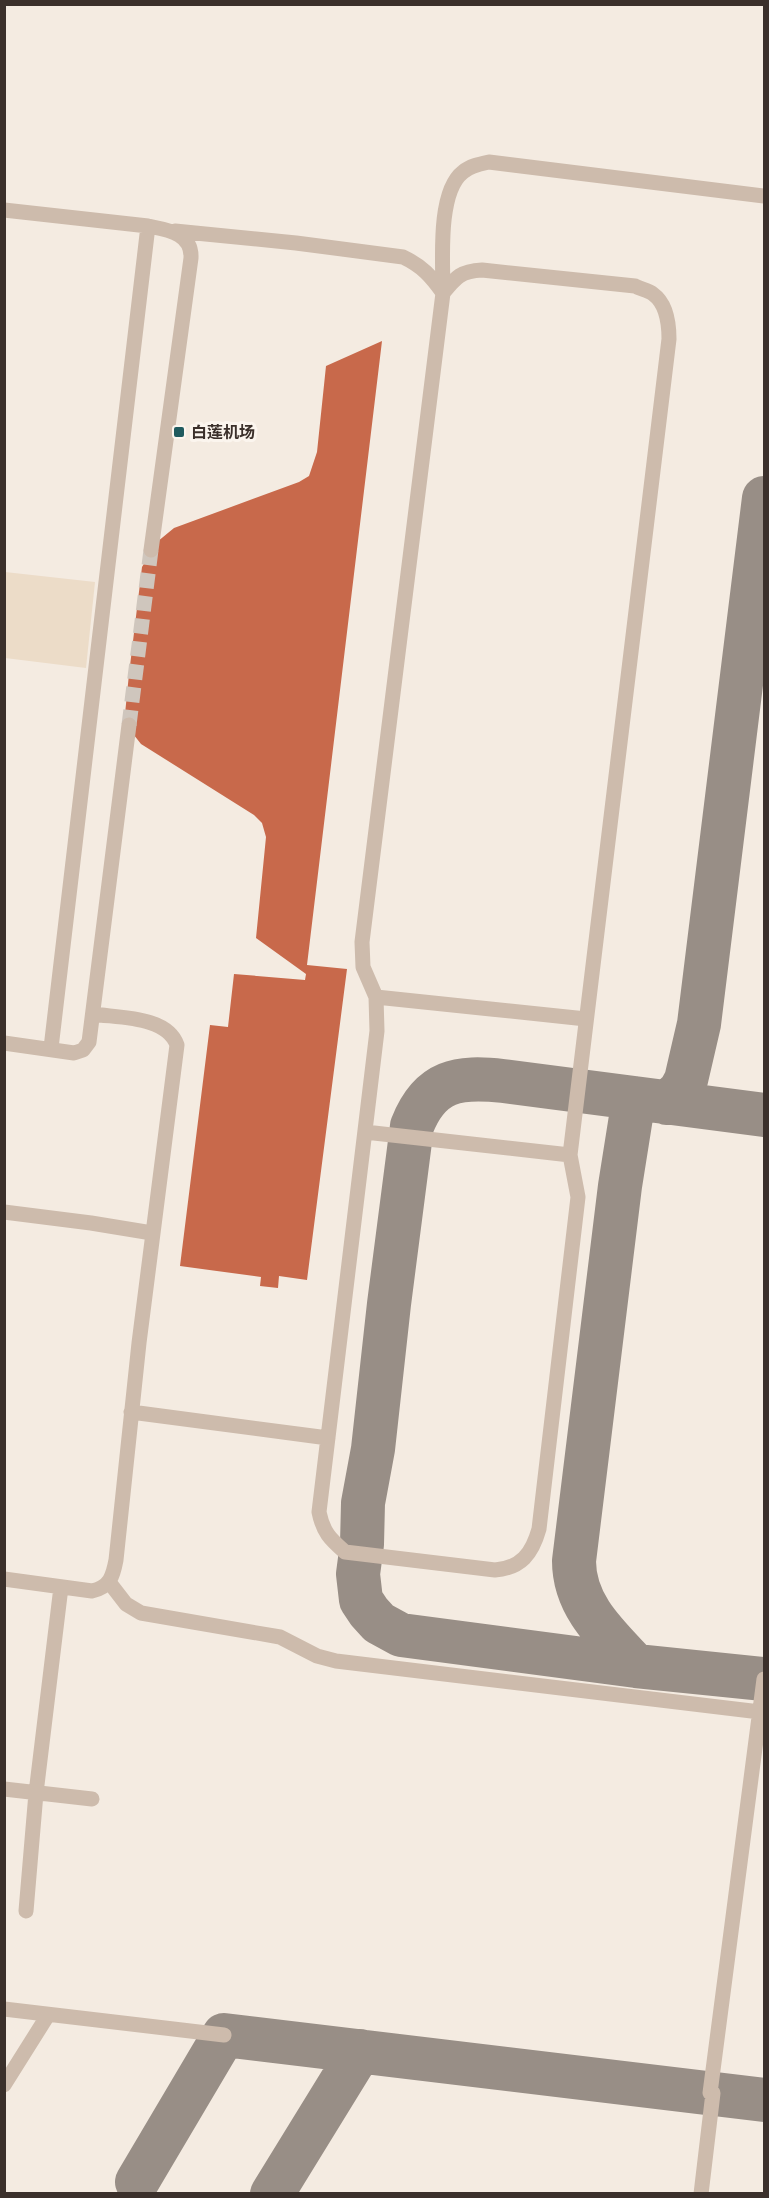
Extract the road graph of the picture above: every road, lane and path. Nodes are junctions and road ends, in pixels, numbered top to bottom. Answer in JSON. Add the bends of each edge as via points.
{"nodes":[{"id":1,"x":765,"y":196,"type":"edge"},
{"id":2,"x":4,"y":210,"type":"edge"},
{"id":3,"x":148,"y":226,"type":"junction"},
{"id":4,"x":169,"y":230,"type":"junction"},
{"id":5,"x":443,"y":292,"type":"junction"},
{"id":6,"x":151,"y":550,"type":"tunnel mouth"},
{"id":7,"x":129,"y":726,"type":"tunnel mouth"},
{"id":8,"x":376,"y":997,"type":"junction"},
{"id":9,"x":93,"y":1014,"type":"junction"},
{"id":10,"x":586,"y":1019,"type":"junction"},
{"id":11,"x":4,"y":1043,"type":"edge"},
{"id":12,"x":51,"y":1048,"type":"junction"},
{"id":13,"x":365,"y":1132,"type":"junction"},
{"id":14,"x":570,"y":1155,"type":"junction"},
{"id":15,"x":4,"y":1212,"type":"edge"},
{"id":16,"x":152,"y":1233,"type":"junction"},
{"id":17,"x":131,"y":1412,"type":"junction"},
{"id":18,"x":327,"y":1438,"type":"junction"},
{"id":19,"x":4,"y":1579,"type":"edge"},
{"id":20,"x":109,"y":1582,"type":"junction"},
{"id":21,"x":61,"y":1587,"type":"junction"},
{"id":22,"x":765,"y":1679,"type":"edge"},
{"id":23,"x":760,"y":1712,"type":"junction"},
{"id":24,"x":4,"y":1789,"type":"edge"},
{"id":25,"x":36,"y":1793,"type":"junction"},
{"id":26,"x":92,"y":1799,"type":"dead end"},
{"id":27,"x":27,"y":1911,"type":"dead end"},
{"id":28,"x":4,"y":2009,"type":"edge"},
{"id":29,"x":48,"y":2015,"type":"junction"},
{"id":30,"x":224,"y":2035,"type":"dead end"},
{"id":31,"x":4,"y":2085,"type":"edge"},
{"id":32,"x":700,"y":2193,"type":"edge"}],
"edges":[{"from":1,"to":5,"type":"street","via":[[489,162],[472,166],[461,172],[448,197],[442,241]]},
{"from":2,"to":3,"type":"street"},
{"from":3,"to":4,"type":"street"},
{"from":3,"to":12,"type":"street"},
{"from":4,"to":5,"type":"street","via":[[403,257],[429,273]]},
{"from":4,"to":6,"type":"street","via":[[192,249]]},
{"from":5,"to":8,"type":"street","via":[[362,942],[363,966]]},
{"from":5,"to":10,"type":"street","via":[[467,271],[482,270],[635,286],[653,294],[669,323]]},
{"from":7,"to":9,"type":"street"},
{"from":8,"to":10,"type":"street"},
{"from":8,"to":13,"type":"street","via":[[377,1031]]},
{"from":9,"to":12,"type":"street","via":[[89,1042],[83,1050],[74,1053]]},
{"from":9,"to":16,"type":"street","via":[[162,1026],[175,1037]]},
{"from":10,"to":14,"type":"street"},
{"from":11,"to":12,"type":"street"},
{"from":13,"to":14,"type":"street"},
{"from":13,"to":18,"type":"street"},
{"from":14,"to":18,"type":"street","via":[[577,1209],[538,1529],[535,1543],[523,1560],[509,1569],[495,1570],[345,1552],[331,1540],[319,1512]]},
{"from":15,"to":16,"type":"street"},
{"from":16,"to":17,"type":"street"},
{"from":17,"to":18,"type":"street"},
{"from":17,"to":20,"type":"street","via":[[116,1560]]},
{"from":19,"to":21,"type":"street"},
{"from":20,"to":21,"type":"street","via":[[92,1591]]},
{"from":20,"to":23,"type":"street","via":[[126,1604],[141,1613],[280,1637],[336,1661]]},
{"from":21,"to":25,"type":"street"},
{"from":22,"to":23,"type":"street"},
{"from":23,"to":32,"type":"street"},
{"from":24,"to":25,"type":"street"},
{"from":25,"to":26,"type":"street"},
{"from":25,"to":27,"type":"street"},
{"from":28,"to":29,"type":"street"},
{"from":29,"to":30,"type":"street"},
{"from":29,"to":31,"type":"street"}]}
